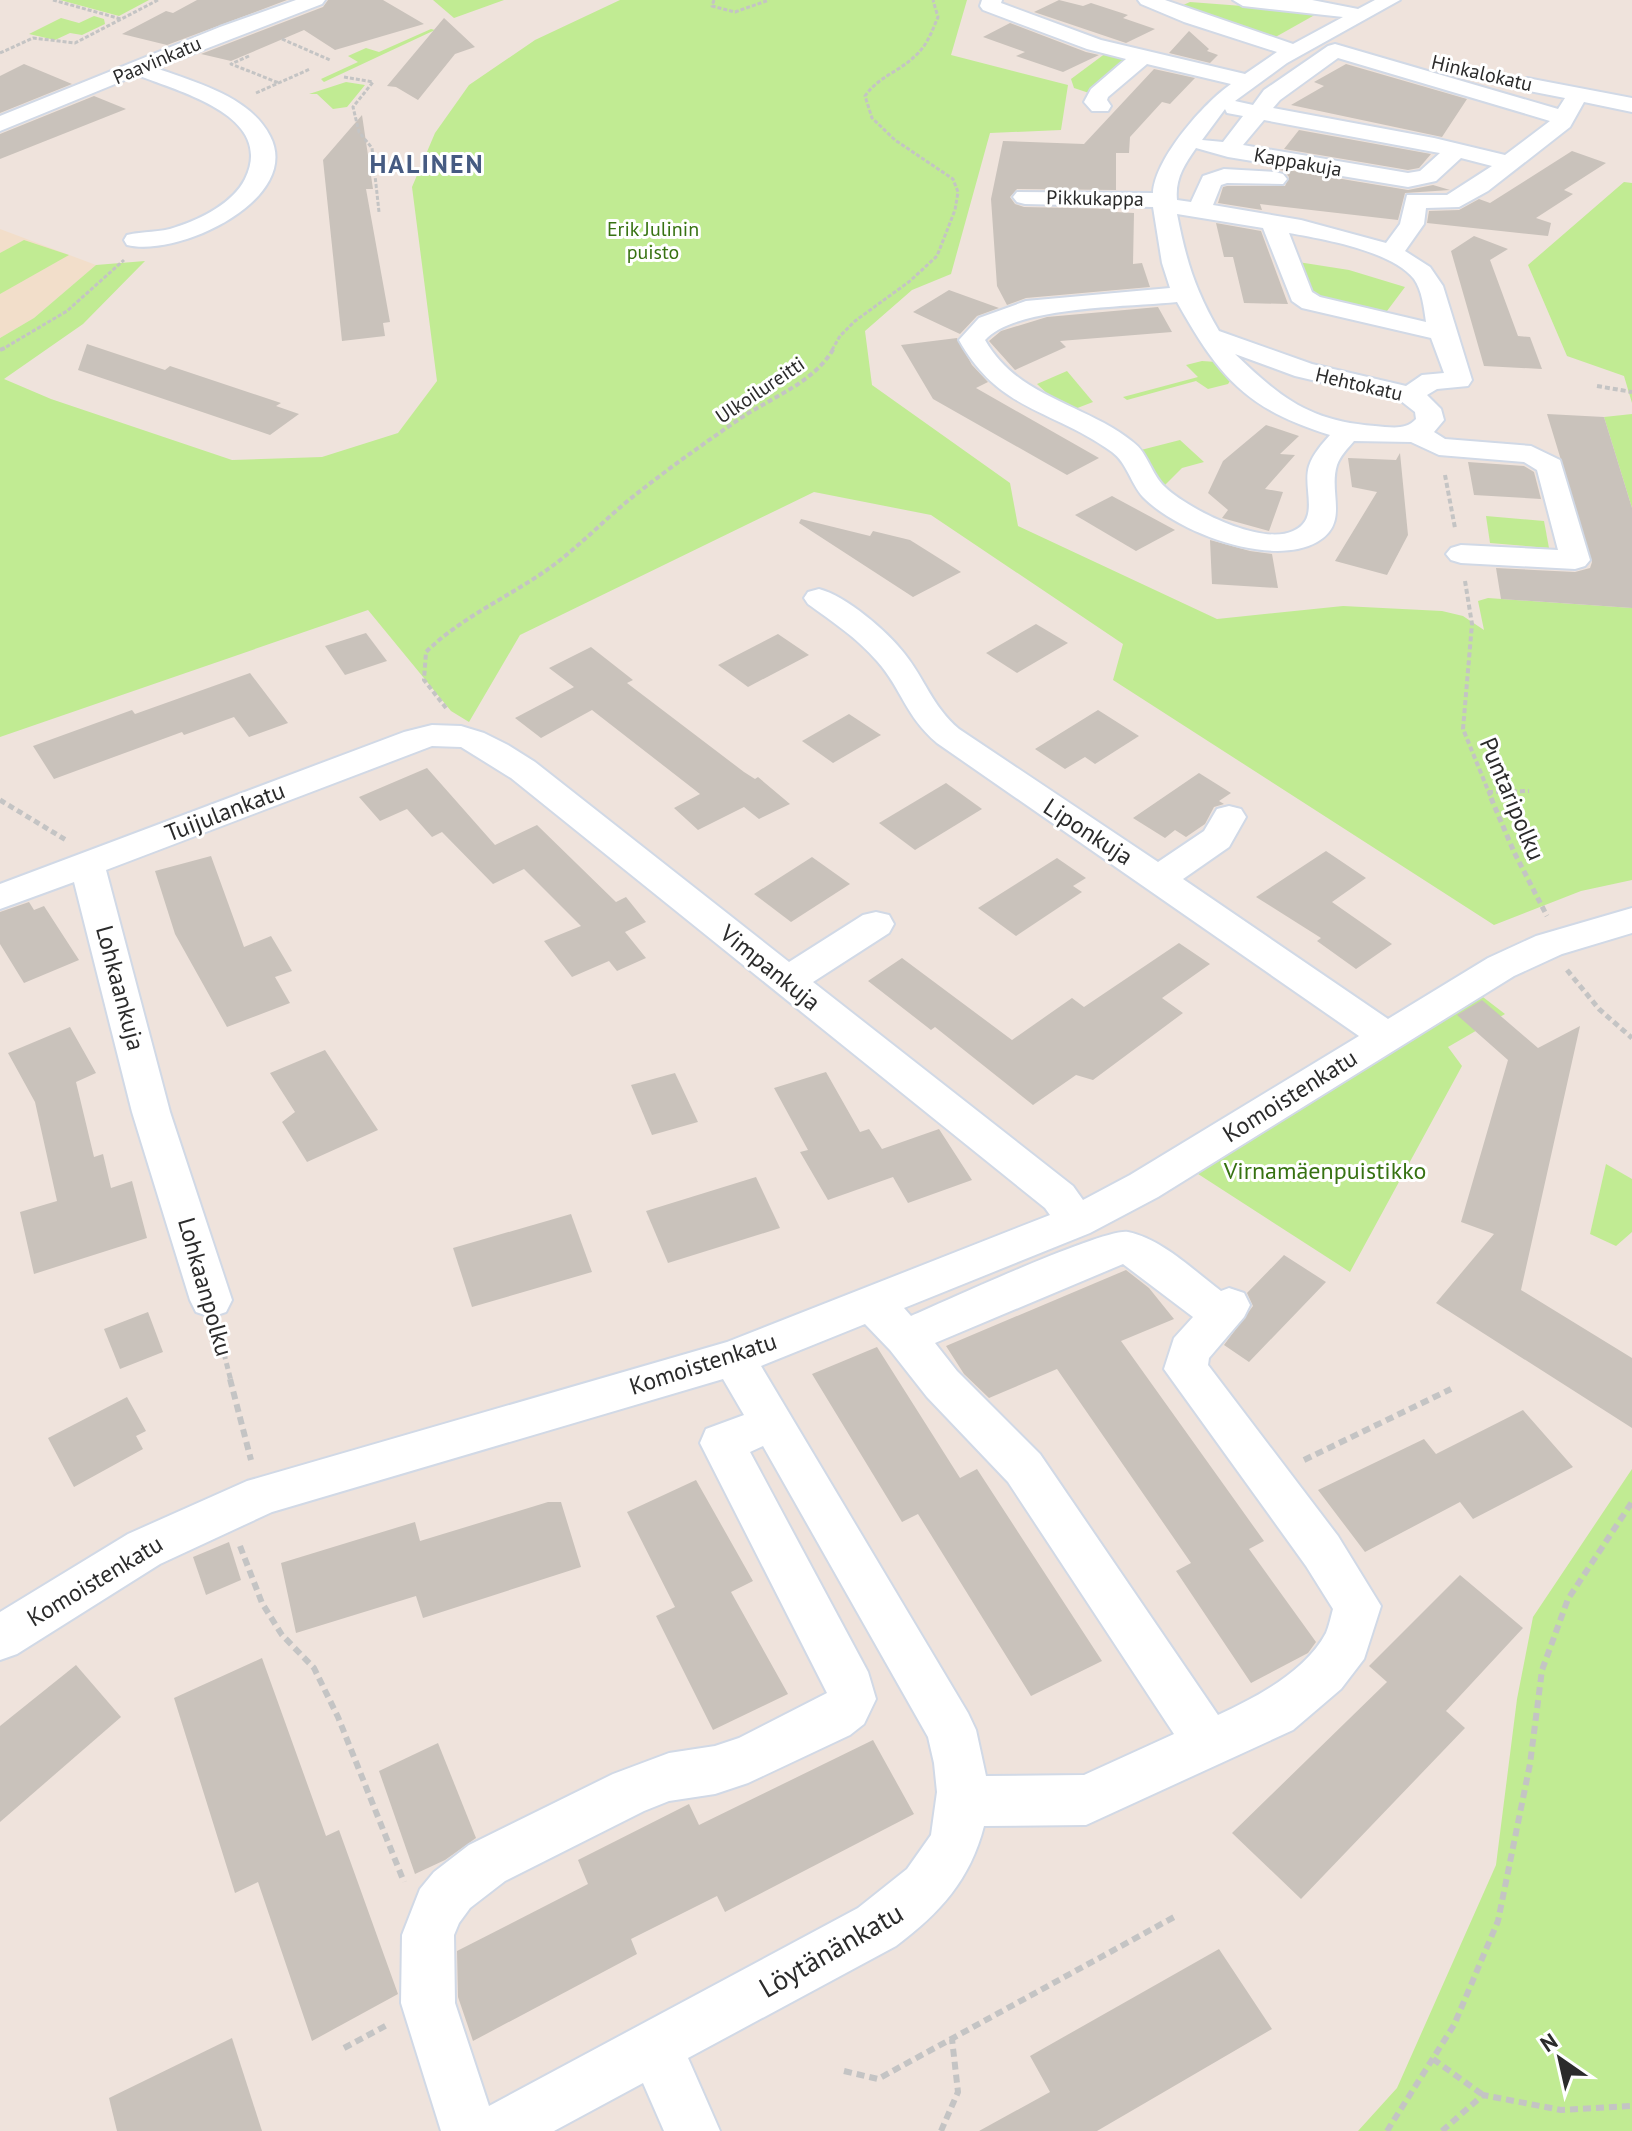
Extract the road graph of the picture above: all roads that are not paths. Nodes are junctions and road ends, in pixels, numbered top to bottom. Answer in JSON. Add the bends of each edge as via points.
{"nodes":[{"id":1,"x":315,"y":0,"type":"edge"},
{"id":2,"x":992,"y":0,"type":"edge"},
{"id":3,"x":1243,"y":0,"type":"edge"},
{"id":4,"x":1390,"y":0,"type":"edge"},
{"id":5,"x":1163,"y":2,"type":"edge"},
{"id":6,"x":1361,"y":16,"type":"junction"},
{"id":7,"x":1336,"y":30,"type":"junction"},
{"id":8,"x":1294,"y":51,"type":"junction"},
{"id":9,"x":1137,"y":57,"type":"junction"},
{"id":10,"x":137,"y":68,"type":"junction"},
{"id":11,"x":1246,"y":81,"type":"junction"},
{"id":12,"x":1578,"y":94,"type":"junction"},
{"id":13,"x":1216,"y":105,"type":"junction"},
{"id":14,"x":1632,"y":105,"type":"edge"},
{"id":15,"x":1100,"y":106,"type":"dead end"},
{"id":16,"x":1256,"y":112,"type":"junction"},
{"id":17,"x":1565,"y":118,"type":"junction"},
{"id":18,"x":0,"y":124,"type":"edge"},
{"id":19,"x":1187,"y":143,"type":"junction"},
{"id":20,"x":1233,"y":151,"type":"junction"},
{"id":21,"x":1456,"y":151,"type":"junction"},
{"id":22,"x":1508,"y":163,"type":"junction"},
{"id":23,"x":1231,"y":176,"type":"junction"},
{"id":24,"x":1412,"y":192,"type":"junction"},
{"id":25,"x":1025,"y":197,"type":"dead end"},
{"id":26,"x":1164,"y":203,"type":"junction"},
{"id":27,"x":1199,"y":211,"type":"junction"},
{"id":28,"x":1274,"y":224,"type":"junction"},
{"id":29,"x":136,"y":240,"type":"road end"},
{"id":30,"x":1392,"y":252,"type":"junction"},
{"id":31,"x":1185,"y":294,"type":"junction"},
{"id":32,"x":1442,"y":333,"type":"junction"},
{"id":33,"x":1212,"y":337,"type":"junction"},
{"id":34,"x":1410,"y":395,"type":"junction"},
{"id":35,"x":1347,"y":432,"type":"junction"},
{"id":36,"x":1427,"y":440,"type":"junction"},
{"id":37,"x":1461,"y":554,"type":"road end"},
{"id":38,"x":819,"y":598,"type":"dead end"},
{"id":39,"x":451,"y":733,"type":"joint"},
{"id":40,"x":1229,"y":817,"type":"dead end"},
{"id":41,"x":87,"y":864,"type":"junction"},
{"id":42,"x":1159,"y":878,"type":"junction"},
{"id":43,"x":0,"y":897,"type":"edge"},
{"id":44,"x":1632,"y":920,"type":"edge"},
{"id":45,"x":876,"y":924,"type":"dead end"},
{"id":46,"x":787,"y":981,"type":"junction"},
{"id":47,"x":1385,"y":1037,"type":"junction"},
{"id":48,"x":151,"y":1112,"type":"joint"},
{"id":49,"x":1076,"y":1222,"type":"junction"},
{"id":50,"x":211,"y":1300,"type":"road end"},
{"id":51,"x":871,"y":1303,"type":"junction"},
{"id":52,"x":905,"y":1337,"type":"junction"},
{"id":53,"x":733,"y":1358,"type":"junction"},
{"id":54,"x":772,"y":1423,"type":"junction"},
{"id":55,"x":0,"y":1638,"type":"edge"},
{"id":56,"x":1210,"y":1745,"type":"junction"},
{"id":57,"x":963,"y":1801,"type":"junction"},
{"id":58,"x":655,"y":2047,"type":"junction"},
{"id":59,"x":469,"y":2131,"type":"edge"},
{"id":60,"x":498,"y":2131,"type":"edge"},
{"id":61,"x":692,"y":2131,"type":"edge"}],
"edges":[{"from":1,"to":10,"type":"street","name":"Paavinkatu"},
{"from":2,"to":9,"type":"street","via":[[990,6]]},
{"from":3,"to":6,"type":"street","via":[[1334,8]]},
{"from":4,"to":6,"type":"street","name":"Hehtokatu"},
{"from":5,"to":8,"type":"street"},
{"from":6,"to":7,"type":"street","name":"Hehtokatu"},
{"from":7,"to":8,"type":"street","name":"Hehtokatu"},
{"from":7,"to":12,"type":"street","name":"Hinkalokatu","via":[[1422,60]]},
{"from":8,"to":11,"type":"street","name":"Hehtokatu"},
{"from":9,"to":11,"type":"street"},
{"from":9,"to":15,"type":"street","via":[[1136,64],[1099,94],[1095,102]]},
{"from":10,"to":18,"type":"street","name":"Paavinkatu"},
{"from":10,"to":29,"type":"street","via":[[233,109],[257,131],[265,152],[252,187],[231,208],[183,233]]},
{"from":11,"to":13,"type":"street","name":"Hehtokatu"},
{"from":12,"to":14,"type":"street","name":"Hinkalokatu"},
{"from":12,"to":17,"type":"street"},
{"from":13,"to":16,"type":"street"},
{"from":13,"to":19,"type":"street","name":"Hehtokatu"},
{"from":16,"to":17,"type":"street","via":[[1297,74],[1335,50]]},
{"from":16,"to":20,"type":"street"},
{"from":16,"to":21,"type":"street"},
{"from":17,"to":22,"type":"street"},
{"from":19,"to":20,"type":"street","name":"Kappakuja"},
{"from":19,"to":26,"type":"street","name":"Hehtokatu","via":[[1171,168]]},
{"from":20,"to":23,"type":"street"},
{"from":20,"to":24,"type":"street","name":"Kappakuja"},
{"from":21,"to":22,"type":"street"},
{"from":21,"to":24,"type":"street"},
{"from":22,"to":24,"type":"street","via":[[1451,202]]},
{"from":23,"to":24,"type":"street","via":[[1377,194]]},
{"from":23,"to":27,"type":"street","via":[[1211,181]]},
{"from":24,"to":30,"type":"street","via":[[1412,224]]},
{"from":25,"to":26,"type":"street","name":"Pikkukappa"},
{"from":26,"to":27,"type":"street","name":"Pikkukappa"},
{"from":26,"to":31,"type":"street","name":"Hehtokatu"},
{"from":27,"to":28,"type":"street","name":"Pikkukappa"},
{"from":28,"to":30,"type":"street","name":"Pikkukappa"},
{"from":28,"to":32,"type":"street","via":[[1301,296],[1311,303]]},
{"from":30,"to":32,"type":"street","via":[[1422,272]]},
{"from":31,"to":33,"type":"street","name":"Hehtokatu"},
{"from":31,"to":35,"type":"street","via":[[1026,309],[977,330],[972,340],[987,365],[1009,383],[1127,450],[1152,491],[1177,510],[1238,537],[1302,539],[1319,526],[1325,511],[1323,467]]},
{"from":32,"to":34,"type":"street","via":[[1459,380],[1431,381]]},
{"from":33,"to":34,"type":"street","name":"Hehtokatu","via":[[1304,370]]},
{"from":33,"to":35,"type":"street","name":"Hehtokatu","via":[[1218,352],[1268,400],[1296,416]]},
{"from":34,"to":36,"type":"street","name":"Hehtokatu","via":[[1430,414]]},
{"from":35,"to":36,"type":"street","name":"Hehtokatu"},
{"from":36,"to":37,"type":"street","via":[[1531,454],[1550,466],[1575,560]]},
{"from":38,"to":42,"type":"street","name":"Liponkuja","via":[[892,658],[929,720],[948,736]]},
{"from":39,"to":41,"type":"street","name":"Tuijulankatu","via":[[415,739]]},
{"from":39,"to":46,"type":"street","name":"Vimpankuja","via":[[472,737],[523,770]]},
{"from":40,"to":42,"type":"street","via":[[1217,839]]},
{"from":41,"to":43,"type":"street","name":"Tuijulankatu"},
{"from":41,"to":48,"type":"street","name":"Lohkaankuja"},
{"from":42,"to":47,"type":"street","name":"Liponkuja"},
{"from":44,"to":47,"type":"street","name":"Komoistenkatu","via":[[1550,934]]},
{"from":45,"to":46,"type":"street"},
{"from":46,"to":49,"type":"street","name":"Vimpankuja","via":[[1059,1197]]},
{"from":47,"to":49,"type":"street","name":"Komoistenkatu","via":[[1144,1186]]},
{"from":48,"to":50,"type":"street","name":"Lohkaanpolku"},
{"from":49,"to":51,"type":"street","name":"Komoistenkatu"},
{"from":51,"to":52,"type":"street"},
{"from":51,"to":53,"type":"street","name":"Komoistenkatu"},
{"from":52,"to":56,"type":"street","via":[[942,1384],[1024,1468]]},
{"from":52,"to":56,"type":"street","via":[[1123,1247],[1225,1310],[1189,1351],[1186,1369],[1357,1606],[1347,1643],[1324,1673],[1276,1713]]},
{"from":53,"to":54,"type":"street","name":"Löytänänkatu"},
{"from":53,"to":55,"type":"street","name":"Komoistenkatu","via":[[263,1495],[144,1549]]},
{"from":54,"to":57,"type":"street","name":"Löytänänkatu","via":[[951,1730],[960,1758]]},
{"from":54,"to":59,"type":"street","via":[[722,1443],[851,1688],[852,1699],[833,1718],[748,1759],[631,1791],[487,1863],[452,1890],[438,1907],[428,1935],[428,2003]]},
{"from":56,"to":57,"type":"street","via":[[1086,1800]]},
{"from":57,"to":58,"type":"street","name":"Löytänänkatu","via":[[957,1841],[942,1871],[912,1904]]},
{"from":58,"to":60,"type":"street","name":"Löytänänkatu"},
{"from":58,"to":61,"type":"street"}]}
